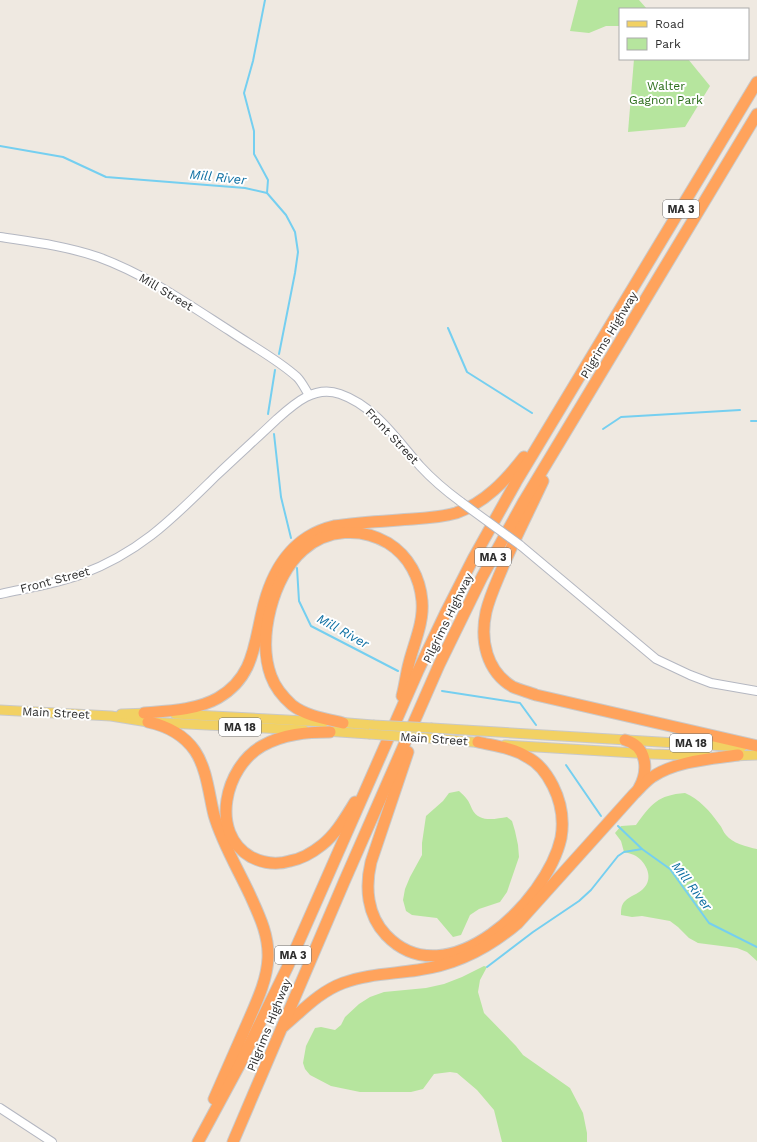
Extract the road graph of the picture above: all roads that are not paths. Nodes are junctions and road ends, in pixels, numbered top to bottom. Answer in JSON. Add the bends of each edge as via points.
{"nodes":[{"id":1,"x":757,"y":82,"type":"edge"},
{"id":2,"x":757,"y":114,"type":"edge"},
{"id":3,"x":0,"y":237,"type":"edge"},
{"id":4,"x":309,"y":395,"type":"junction"},
{"id":5,"x":568,"y":397,"type":"junction"},
{"id":6,"x":581,"y":406,"type":"junction"},
{"id":7,"x":0,"y":594,"type":"edge"},
{"id":8,"x":439,"y":665,"type":"junction"},
{"id":9,"x":757,"y":691,"type":"edge"},
{"id":10,"x":0,"y":710,"type":"edge"},
{"id":11,"x":399,"y":716,"type":"junction"},
{"id":12,"x":146,"y":717,"type":"junction"},
{"id":13,"x":343,"y":723,"type":"junction"},
{"id":14,"x":330,"y":732,"type":"junction"},
{"id":15,"x":625,"y":740,"type":"junction"},
{"id":16,"x":478,"y":742,"type":"junction"},
{"id":17,"x":757,"y":747,"type":"edge"},
{"id":18,"x":643,"y":753,"type":"junction"},
{"id":19,"x":757,"y":755,"type":"edge"},
{"id":20,"x":738,"y":756,"type":"junction"},
{"id":21,"x":378,"y":762,"type":"junction"},
{"id":22,"x":634,"y":794,"type":"junction"},
{"id":23,"x":282,"y":1027,"type":"junction"},
{"id":24,"x":0,"y":1108,"type":"edge"},
{"id":25,"x":52,"y":1142,"type":"edge"},
{"id":26,"x":194,"y":1142,"type":"edge"},
{"id":27,"x":198,"y":1142,"type":"edge"},
{"id":28,"x":233,"y":1142,"type":"edge"}],
"edges":[{"from":1,"to":5,"type":"highway","name":"Pilgrims Highway","number":"MA 3"},
{"from":2,"to":6,"type":"highway","name":"Pilgrims Highway","number":"MA 3"},
{"from":3,"to":4,"type":"street","name":"Mill Street","via":[[75,250],[122,267],[181,300],[274,360],[298,379]]},
{"from":4,"to":7,"type":"street","name":"Front Street","via":[[282,415],[231,461],[169,522],[133,549],[74,577]]},
{"from":4,"to":9,"type":"street","name":"Front Street","bridge":true,"via":[[332,391],[366,407],[428,474],[460,502],[520,545],[656,659],[711,683]]},
{"from":5,"to":11,"type":"highway","name":"Pilgrims Highway","number":"MA 3","via":[[473,559]]},
{"from":5,"to":12,"type":"highway","via":[[510,474],[492,492],[467,508],[436,517],[334,526],[304,538],[287,555],[274,576],[262,609],[252,657],[235,685],[219,698],[205,704]]},
{"from":6,"to":8,"type":"highway","name":"Pilgrims Highway","number":"MA 3","via":[[488,565]]},
{"from":6,"to":17,"type":"highway","via":[[517,535],[492,593],[484,624],[484,642],[494,669],[505,681],[524,691]]},
{"from":8,"to":16,"type":"highway","via":[[373,854],[368,880],[370,906],[380,927],[408,951],[439,956],[454,953],[477,943],[502,926],[539,886],[551,865],[560,840],[560,804],[555,789],[543,770],[518,753]]},
{"from":8,"to":23,"type":"highway","name":"Pilgrims Highway","number":"MA 3"},
{"from":10,"to":12,"type":"main road","name":"Main Street","number":"MA 18"},
{"from":11,"to":13,"type":"highway","via":[[409,663],[421,620],[422,601],[419,583],[408,561],[392,546],[371,535],[342,533],[315,541],[303,550],[290,566],[274,597],[268,621],[266,646],[270,676],[284,698],[305,713]]},
{"from":11,"to":21,"type":"highway","name":"Pilgrims Highway","number":"MA 3"},
{"from":12,"to":13,"type":"main road","name":"Main Street","number":"MA 18"},
{"from":12,"to":14,"type":"main road","name":"Main Street","number":"MA 18"},
{"from":12,"to":26,"type":"highway","via":[[178,734],[198,755],[218,826],[260,917],[268,947],[267,970],[259,994]]},
{"from":13,"to":15,"type":"main road","name":"Main Street","number":"MA 18","bridge":true},
{"from":14,"to":16,"type":"main road","name":"Main Street","number":"MA 18","bridge":true},
{"from":14,"to":21,"type":"highway","via":[[298,734],[276,740],[256,750],[243,763],[229,789],[226,811],[232,837],[245,853],[265,862],[280,863],[302,858],[316,850],[342,822],[366,786]]},
{"from":15,"to":17,"type":"main road","name":"Main Street","number":"MA 18"},
{"from":15,"to":18,"type":"highway","via":[[636,744]]},
{"from":16,"to":18,"type":"main road","name":"Main Street","number":"MA 18"},
{"from":18,"to":20,"type":"main road","name":"Main Street","number":"MA 18"},
{"from":18,"to":22,"type":"highway","via":[[644,777]]},
{"from":19,"to":20,"type":"main road","name":"Main Street","number":"MA 18"},
{"from":20,"to":22,"type":"highway","via":[[690,763],[666,770],[651,778]]},
{"from":21,"to":27,"type":"highway","name":"Pilgrims Highway","number":"MA 3","via":[[283,977]]},
{"from":22,"to":23,"type":"highway","via":[[526,915],[497,940],[468,956],[441,966],[365,976],[338,985],[317,996]]},
{"from":23,"to":28,"type":"highway","name":"Pilgrims Highway","number":"MA 3"},
{"from":24,"to":25,"type":"street"}]}
